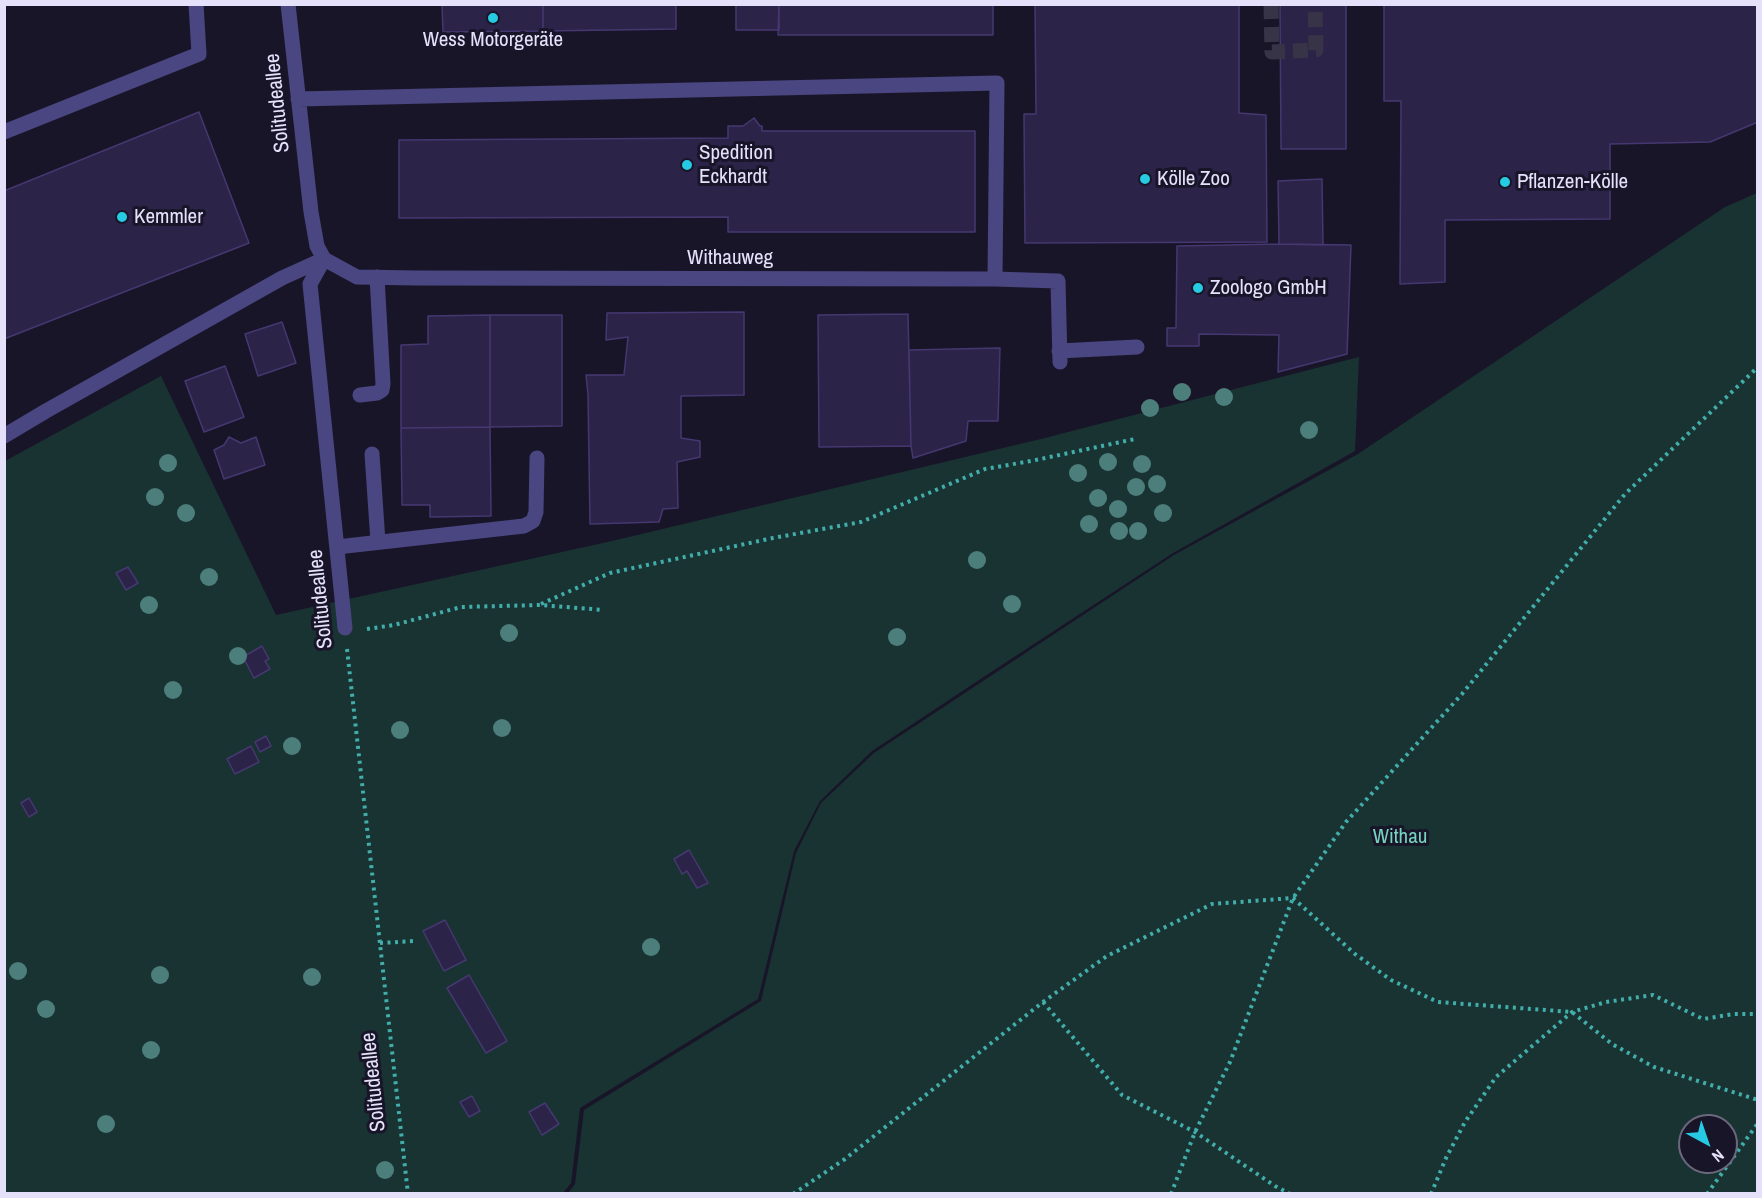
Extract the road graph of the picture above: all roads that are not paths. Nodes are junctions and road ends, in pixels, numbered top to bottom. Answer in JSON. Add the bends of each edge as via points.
{"nodes":[{"id":1,"x":196,"y":4,"type":"edge"},
{"id":2,"x":288,"y":4,"type":"edge"},
{"id":3,"x":298,"y":99,"type":"junction"},
{"id":4,"x":4,"y":132,"type":"edge"},
{"id":5,"x":324,"y":259,"type":"junction"},
{"id":6,"x":377,"y":277,"type":"junction"},
{"id":7,"x":995,"y":279,"type":"junction"},
{"id":8,"x":1137,"y":347,"type":"dead end"},
{"id":9,"x":360,"y":395,"type":"dead end"},
{"id":10,"x":4,"y":436,"type":"edge"},
{"id":11,"x":372,"y":454,"type":"dead end"},
{"id":12,"x":537,"y":458,"type":"dead end"},
{"id":13,"x":378,"y":542,"type":"junction"},
{"id":14,"x":337,"y":547,"type":"junction"},
{"id":15,"x":345,"y":628,"type":"road end"}],
"edges":[{"from":1,"to":4,"type":"street","via":[[199,54]]},
{"from":2,"to":3,"type":"street","name":"Solitudeallee"},
{"from":3,"to":5,"type":"street","name":"Solitudeallee","via":[[311,212],[317,246]]},
{"from":3,"to":7,"type":"street","via":[[997,83]]},
{"from":5,"to":6,"type":"street","name":"Withauweg","via":[[357,277]]},
{"from":5,"to":10,"type":"street","via":[[282,278]]},
{"from":5,"to":14,"type":"street","name":"Solitudeallee","via":[[310,284]]},
{"from":6,"to":7,"type":"street","name":"Withauweg"},
{"from":6,"to":9,"type":"street","via":[[383,384],[377,393]]},
{"from":7,"to":8,"type":"street","name":"Withauweg","via":[[1059,281],[1059,357]]},
{"from":11,"to":13,"type":"street"},
{"from":12,"to":13,"type":"street","via":[[534,521],[524,526]]},
{"from":13,"to":14,"type":"street"},
{"from":14,"to":15,"type":"street","name":"Solitudeallee"}]}
